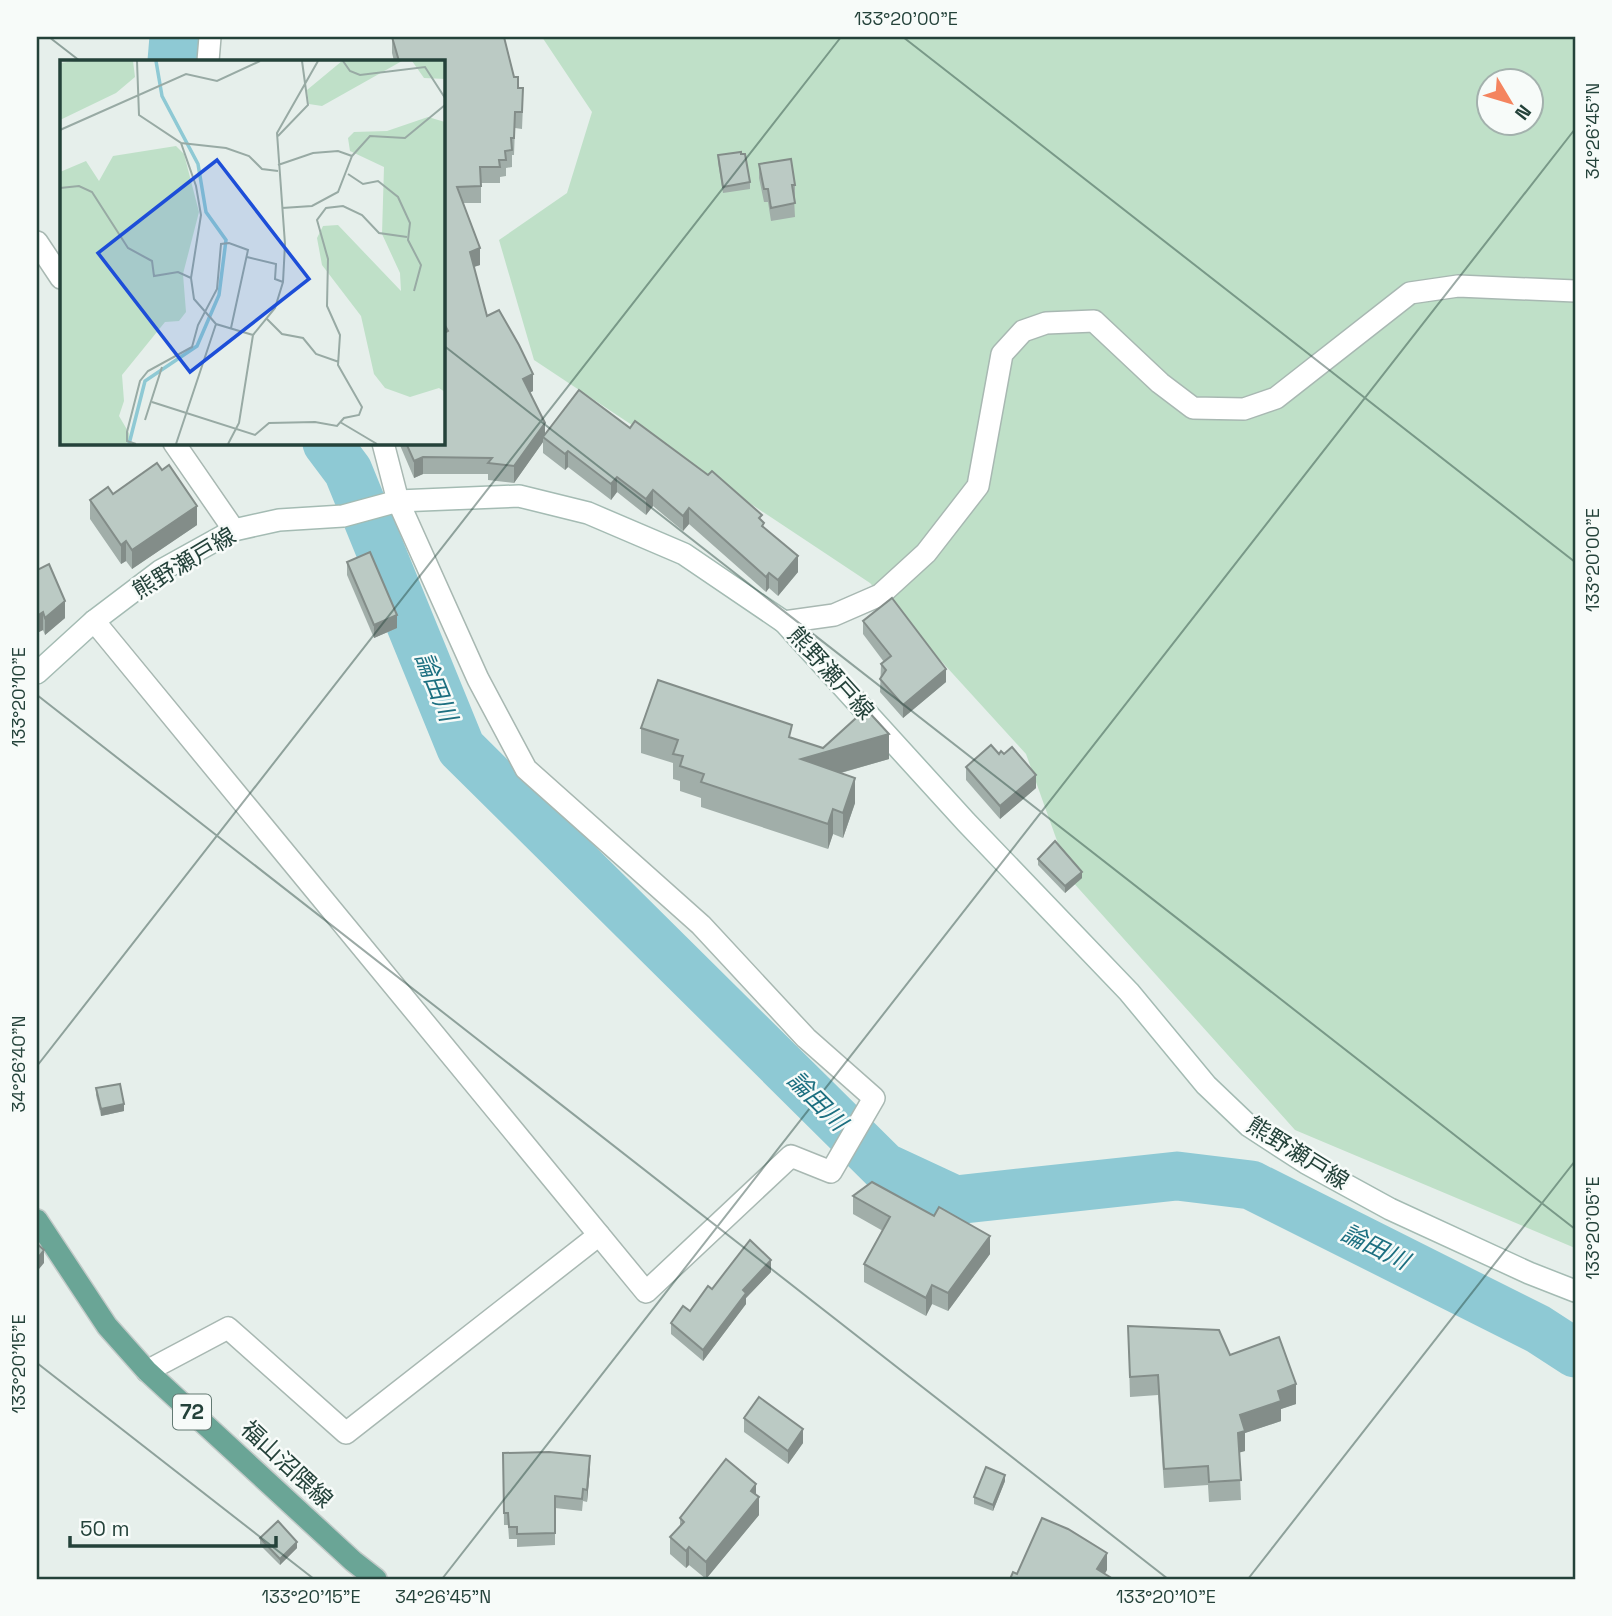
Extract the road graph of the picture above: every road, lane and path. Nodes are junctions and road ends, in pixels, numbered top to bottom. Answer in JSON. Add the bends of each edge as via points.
{"nodes":[{"id":1,"x":210,"y":37,"type":"edge"},
{"id":2,"x":208,"y":60,"type":"edge"},
{"id":3,"x":37,"y":242,"type":"edge"},
{"id":4,"x":60,"y":276,"type":"edge"},
{"id":5,"x":1575,"y":291,"type":"edge"},
{"id":6,"x":175,"y":444,"type":"edge"},
{"id":7,"x":383,"y":444,"type":"edge"},
{"id":8,"x":398,"y":501,"type":"junction"},
{"id":9,"x":234,"y":530,"type":"junction"},
{"id":10,"x":94,"y":621,"type":"junction"},
{"id":11,"x":784,"y":622,"type":"junction"},
{"id":12,"x":37,"y":673,"type":"edge"},
{"id":13,"x":37,"y":1220,"type":"edge"},
{"id":14,"x":599,"y":1235,"type":"junction"},
{"id":15,"x":1575,"y":1291,"type":"edge"},
{"id":16,"x":147,"y":1371,"type":"junction"},
{"id":17,"x":376,"y":1579,"type":"edge"}],
"edges":[{"from":1,"to":2,"type":"street"},
{"from":3,"to":4,"type":"street"},
{"from":5,"to":11,"type":"street","via":[[1458,286],[1410,293],[1276,398],[1244,409],[1193,408],[1094,321],[1046,323],[1023,331],[1002,354],[978,486],[926,553],[880,595],[834,615]]},
{"from":6,"to":9,"type":"street"},
{"from":7,"to":8,"type":"street"},
{"from":8,"to":9,"type":"street","name":"熊野瀬戸線","via":[[343,516],[279,520]]},
{"from":8,"to":11,"type":"street","name":"熊野瀬戸線","via":[[519,496],[588,513],[684,554]]},
{"from":8,"to":14,"type":"street","via":[[478,679],[526,769],[701,925],[806,1038],[874,1098],[831,1172],[791,1156],[646,1292]]},
{"from":9,"to":10,"type":"street","name":"熊野瀬戸線","via":[[160,571]]},
{"from":10,"to":12,"type":"street","name":"熊野瀬戸線"},
{"from":10,"to":14,"type":"street"},
{"from":11,"to":15,"type":"street","name":"熊野瀬戸線","via":[[1129,992],[1206,1085],[1250,1126],[1390,1209]]},
{"from":13,"to":16,"type":"main road","name":"福山沼隈線","number":"72","via":[[107,1326]]},
{"from":14,"to":16,"type":"street","via":[[346,1433],[228,1328]]},
{"from":16,"to":17,"type":"main road","name":"福山沼隈線","number":"72"}]}
